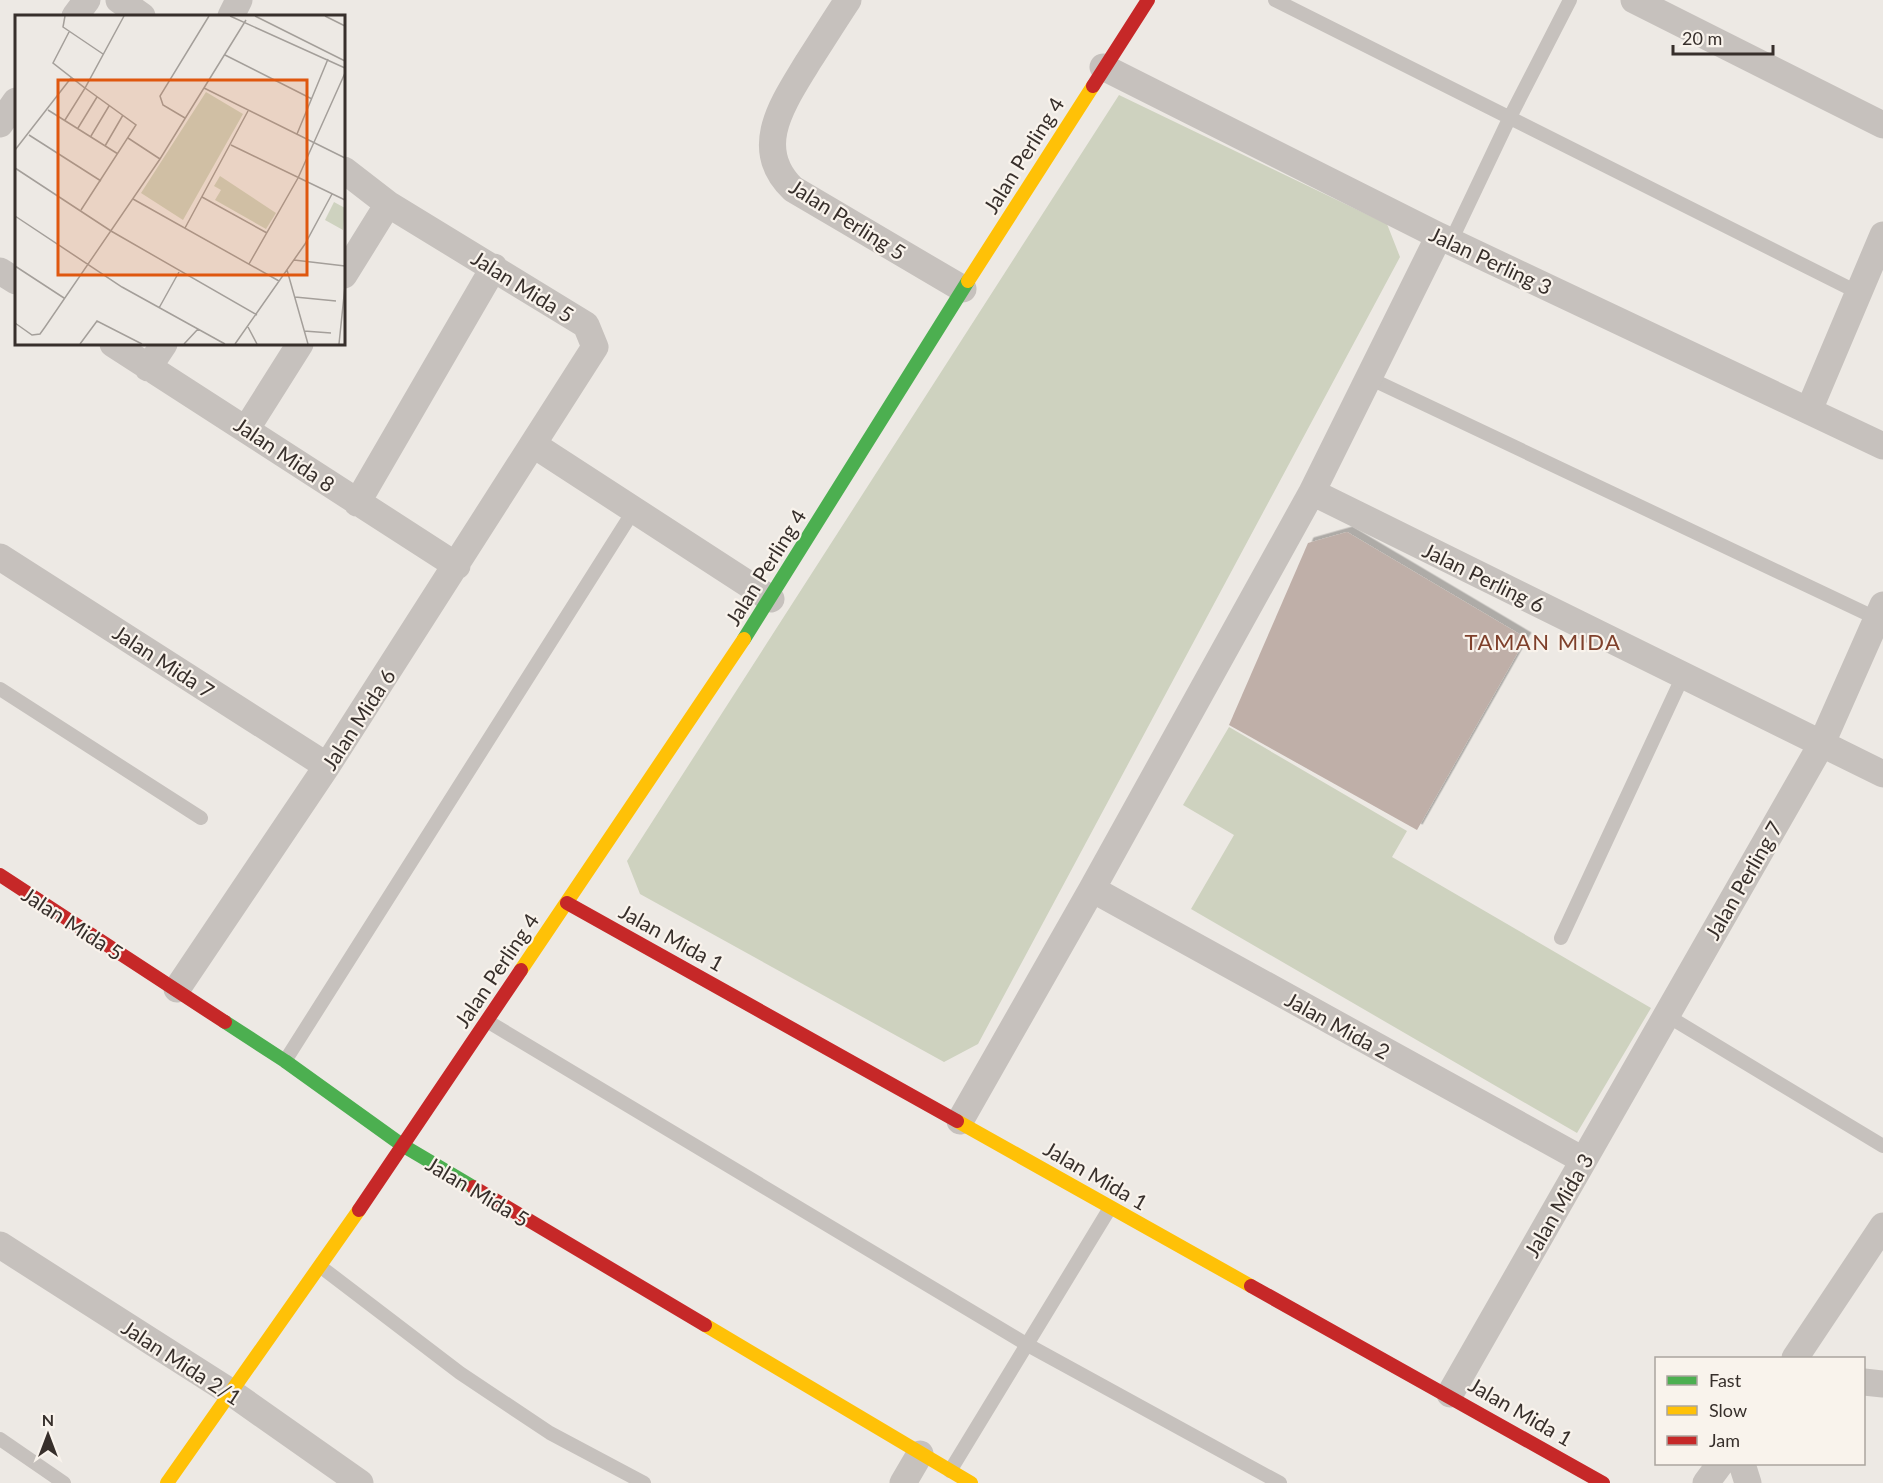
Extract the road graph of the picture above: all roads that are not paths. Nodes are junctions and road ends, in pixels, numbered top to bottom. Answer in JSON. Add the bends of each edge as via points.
{"nodes":[{"id":1,"x":87,"y":0,"type":"edge"},
{"id":2,"x":119,"y":0,"type":"edge"},
{"id":3,"x":239,"y":0,"type":"edge"},
{"id":4,"x":848,"y":0,"type":"edge"},
{"id":5,"x":1148,"y":0,"type":"edge"},
{"id":6,"x":1275,"y":0,"type":"edge"},
{"id":7,"x":1570,"y":0,"type":"edge"},
{"id":8,"x":1634,"y":0,"type":"edge"},
{"id":9,"x":76,"y":15,"type":"edge"},
{"id":10,"x":141,"y":15,"type":"edge"},
{"id":11,"x":232,"y":15,"type":"edge"},
{"id":12,"x":1103,"y":67,"type":"junction"},
{"id":13,"x":15,"y":102,"type":"edge"},
{"id":14,"x":1509,"y":119,"type":"junction"},
{"id":15,"x":0,"y":124,"type":"edge"},
{"id":16,"x":1883,"y":125,"type":"edge"},
{"id":17,"x":345,"y":171,"type":"edge"},
{"id":18,"x":388,"y":204,"type":"junction"},
{"id":19,"x":1883,"y":236,"type":"edge"},
{"id":20,"x":1445,"y":238,"type":"junction"},
{"id":21,"x":494,"y":267,"type":"junction"},
{"id":22,"x":0,"y":271,"type":"edge"},
{"id":23,"x":345,"y":272,"type":"edge"},
{"id":24,"x":15,"y":280,"type":"edge"},
{"id":25,"x":963,"y":289,"type":"junction"},
{"id":26,"x":1859,"y":293,"type":"junction"},
{"id":27,"x":114,"y":345,"type":"edge"},
{"id":28,"x":163,"y":345,"type":"edge"},
{"id":29,"x":299,"y":345,"type":"edge"},
{"id":30,"x":148,"y":368,"type":"junction"},
{"id":31,"x":1369,"y":378,"type":"junction"},
{"id":32,"x":1809,"y":410,"type":"junction"},
{"id":33,"x":247,"y":428,"type":"junction"},
{"id":34,"x":534,"y":445,"type":"junction"},
{"id":35,"x":1883,"y":447,"type":"edge"},
{"id":36,"x":1312,"y":492,"type":"junction"},
{"id":37,"x":357,"y":502,"type":"junction"},
{"id":38,"x":634,"y":510,"type":"junction"},
{"id":39,"x":0,"y":556,"type":"edge"},
{"id":40,"x":457,"y":566,"type":"junction"},
{"id":41,"x":771,"y":599,"type":"junction"},
{"id":42,"x":1881,"y":615,"type":"edge"},
{"id":43,"x":1683,"y":676,"type":"junction"},
{"id":44,"x":0,"y":689,"type":"edge"},
{"id":45,"x":1821,"y":745,"type":"junction"},
{"id":46,"x":327,"y":766,"type":"junction"},
{"id":47,"x":1883,"y":774,"type":"edge"},
{"id":48,"x":201,"y":818,"type":"dead end"},
{"id":49,"x":0,"y":876,"type":"edge"},
{"id":50,"x":1092,"y":889,"type":"junction"},
{"id":51,"x":567,"y":903,"type":"junction"},
{"id":52,"x":1561,"y":938,"type":"dead end"},
{"id":53,"x":177,"y":989,"type":"junction"},
{"id":54,"x":1666,"y":1015,"type":"junction"},
{"id":55,"x":487,"y":1021,"type":"junction"},
{"id":56,"x":285,"y":1061,"type":"junction"},
{"id":57,"x":960,"y":1121,"type":"junction"},
{"id":58,"x":402,"y":1145,"type":"junction"},
{"id":59,"x":1883,"y":1146,"type":"edge"},
{"id":60,"x":1583,"y":1160,"type":"junction"},
{"id":61,"x":1110,"y":1208,"type":"junction"},
{"id":62,"x":1879,"y":1239,"type":"edge"},
{"id":63,"x":0,"y":1245,"type":"edge"},
{"id":64,"x":321,"y":1267,"type":"junction"},
{"id":65,"x":1026,"y":1344,"type":"junction"},
{"id":66,"x":1796,"y":1357,"type":"edge"},
{"id":67,"x":1865,"y":1382,"type":"edge"},
{"id":68,"x":1883,"y":1384,"type":"edge"},
{"id":69,"x":232,"y":1393,"type":"junction"},
{"id":70,"x":1450,"y":1394,"type":"junction"},
{"id":71,"x":0,"y":1439,"type":"edge"},
{"id":72,"x":920,"y":1454,"type":"junction"},
{"id":73,"x":1719,"y":1465,"type":"edge"},
{"id":74,"x":1742,"y":1465,"type":"edge"},
{"id":75,"x":950,"y":1471,"type":"junction"},
{"id":76,"x":64,"y":1483,"type":"edge"},
{"id":77,"x":167,"y":1483,"type":"edge"},
{"id":78,"x":360,"y":1483,"type":"edge"},
{"id":79,"x":644,"y":1483,"type":"edge"},
{"id":80,"x":903,"y":1483,"type":"edge"},
{"id":81,"x":971,"y":1483,"type":"edge"},
{"id":82,"x":1280,"y":1483,"type":"edge"},
{"id":83,"x":1603,"y":1483,"type":"edge"},
{"id":84,"x":1706,"y":1483,"type":"edge"},
{"id":85,"x":1748,"y":1483,"type":"edge"}],
"edges":[{"from":1,"to":9,"type":"street"},
{"from":2,"to":10,"type":"street"},
{"from":3,"to":11,"type":"street"},
{"from":4,"to":25,"type":"street","name":"Jalan Perling 5","via":[[783,104],[774,125],[774,159],[783,179],[793,189]]},
{"from":5,"to":12,"type":"street","name":"Jalan Perling 4"},
{"from":6,"to":14,"type":"lane"},
{"from":7,"to":14,"type":"lane"},
{"from":8,"to":16,"type":"street"},
{"from":12,"to":20,"type":"street","name":"Jalan Perling 3"},
{"from":12,"to":25,"type":"street","name":"Jalan Perling 4"},
{"from":13,"to":15,"type":"street"},
{"from":14,"to":20,"type":"lane"},
{"from":14,"to":26,"type":"lane"},
{"from":17,"to":18,"type":"street","name":"Jalan Mida 5"},
{"from":18,"to":21,"type":"street","name":"Jalan Mida 5"},
{"from":18,"to":23,"type":"street"},
{"from":19,"to":26,"type":"street"},
{"from":20,"to":31,"type":"street"},
{"from":20,"to":32,"type":"street","name":"Jalan Perling 3"},
{"from":21,"to":34,"type":"street","name":"Jalan Mida 5","via":[[586,325],[595,347]]},
{"from":21,"to":37,"type":"street"},
{"from":22,"to":24,"type":"street"},
{"from":25,"to":41,"type":"street","name":"Jalan Perling 4"},
{"from":26,"to":32,"type":"street"},
{"from":27,"to":30,"type":"street","name":"Jalan Mida 8"},
{"from":28,"to":30,"type":"street"},
{"from":29,"to":33,"type":"street"},
{"from":30,"to":33,"type":"street","name":"Jalan Mida 8"},
{"from":31,"to":36,"type":"street"},
{"from":31,"to":42,"type":"lane"},
{"from":32,"to":35,"type":"street","name":"Jalan Perling 3"},
{"from":33,"to":37,"type":"street","name":"Jalan Mida 8"},
{"from":34,"to":38,"type":"street"},
{"from":34,"to":40,"type":"street","name":"Jalan Mida 6"},
{"from":36,"to":43,"type":"street","name":"Jalan Perling 6"},
{"from":36,"to":50,"type":"street"},
{"from":37,"to":40,"type":"street","name":"Jalan Mida 8"},
{"from":38,"to":41,"type":"street"},
{"from":38,"to":56,"type":"lane"},
{"from":39,"to":46,"type":"street","name":"Jalan Mida 7"},
{"from":40,"to":46,"type":"street","name":"Jalan Mida 6"},
{"from":41,"to":51,"type":"street","name":"Jalan Perling 4"},
{"from":42,"to":45,"type":"street","name":"Jalan Perling 7"},
{"from":43,"to":45,"type":"street","name":"Jalan Perling 6"},
{"from":43,"to":52,"type":"lane"},
{"from":44,"to":48,"type":"lane"},
{"from":45,"to":47,"type":"street","name":"Jalan Perling 6"},
{"from":45,"to":54,"type":"street","name":"Jalan Perling 7"},
{"from":46,"to":53,"type":"street","name":"Jalan Mida 6"},
{"from":49,"to":53,"type":"street","name":"Jalan Mida 5"},
{"from":50,"to":57,"type":"street"},
{"from":50,"to":60,"type":"street","name":"Jalan Mida 2"},
{"from":51,"to":55,"type":"street","name":"Jalan Perling 4"},
{"from":51,"to":57,"type":"street","name":"Jalan Mida 1"},
{"from":53,"to":56,"type":"street","name":"Jalan Mida 5"},
{"from":54,"to":59,"type":"lane"},
{"from":54,"to":60,"type":"street","name":"Jalan Mida 3"},
{"from":55,"to":58,"type":"street","name":"Jalan Perling 4"},
{"from":55,"to":65,"type":"lane"},
{"from":56,"to":58,"type":"street","name":"Jalan Mida 5"},
{"from":57,"to":61,"type":"street","name":"Jalan Mida 1"},
{"from":58,"to":64,"type":"street","name":"Jalan Perling 4"},
{"from":58,"to":72,"type":"street","name":"Jalan Mida 5"},
{"from":60,"to":70,"type":"street","name":"Jalan Mida 3"},
{"from":61,"to":65,"type":"lane"},
{"from":61,"to":70,"type":"street","name":"Jalan Mida 1"},
{"from":62,"to":66,"type":"street"},
{"from":63,"to":69,"type":"street","name":"Jalan Mida 2/1"},
{"from":64,"to":69,"type":"street","name":"Jalan Perling 4"},
{"from":64,"to":79,"type":"lane","via":[[460,1373],[550,1433]]},
{"from":65,"to":75,"type":"lane"},
{"from":65,"to":82,"type":"lane"},
{"from":67,"to":68,"type":"street"},
{"from":69,"to":77,"type":"street","name":"Jalan Perling 4"},
{"from":69,"to":78,"type":"street","name":"Jalan Mida 2/1"},
{"from":70,"to":83,"type":"street","name":"Jalan Mida 1"},
{"from":71,"to":76,"type":"lane"},
{"from":72,"to":75,"type":"street","name":"Jalan Mida 5"},
{"from":72,"to":80,"type":"street"},
{"from":73,"to":84,"type":"street"},
{"from":74,"to":85,"type":"street"},
{"from":75,"to":81,"type":"street","name":"Jalan Mida 5"}]}
